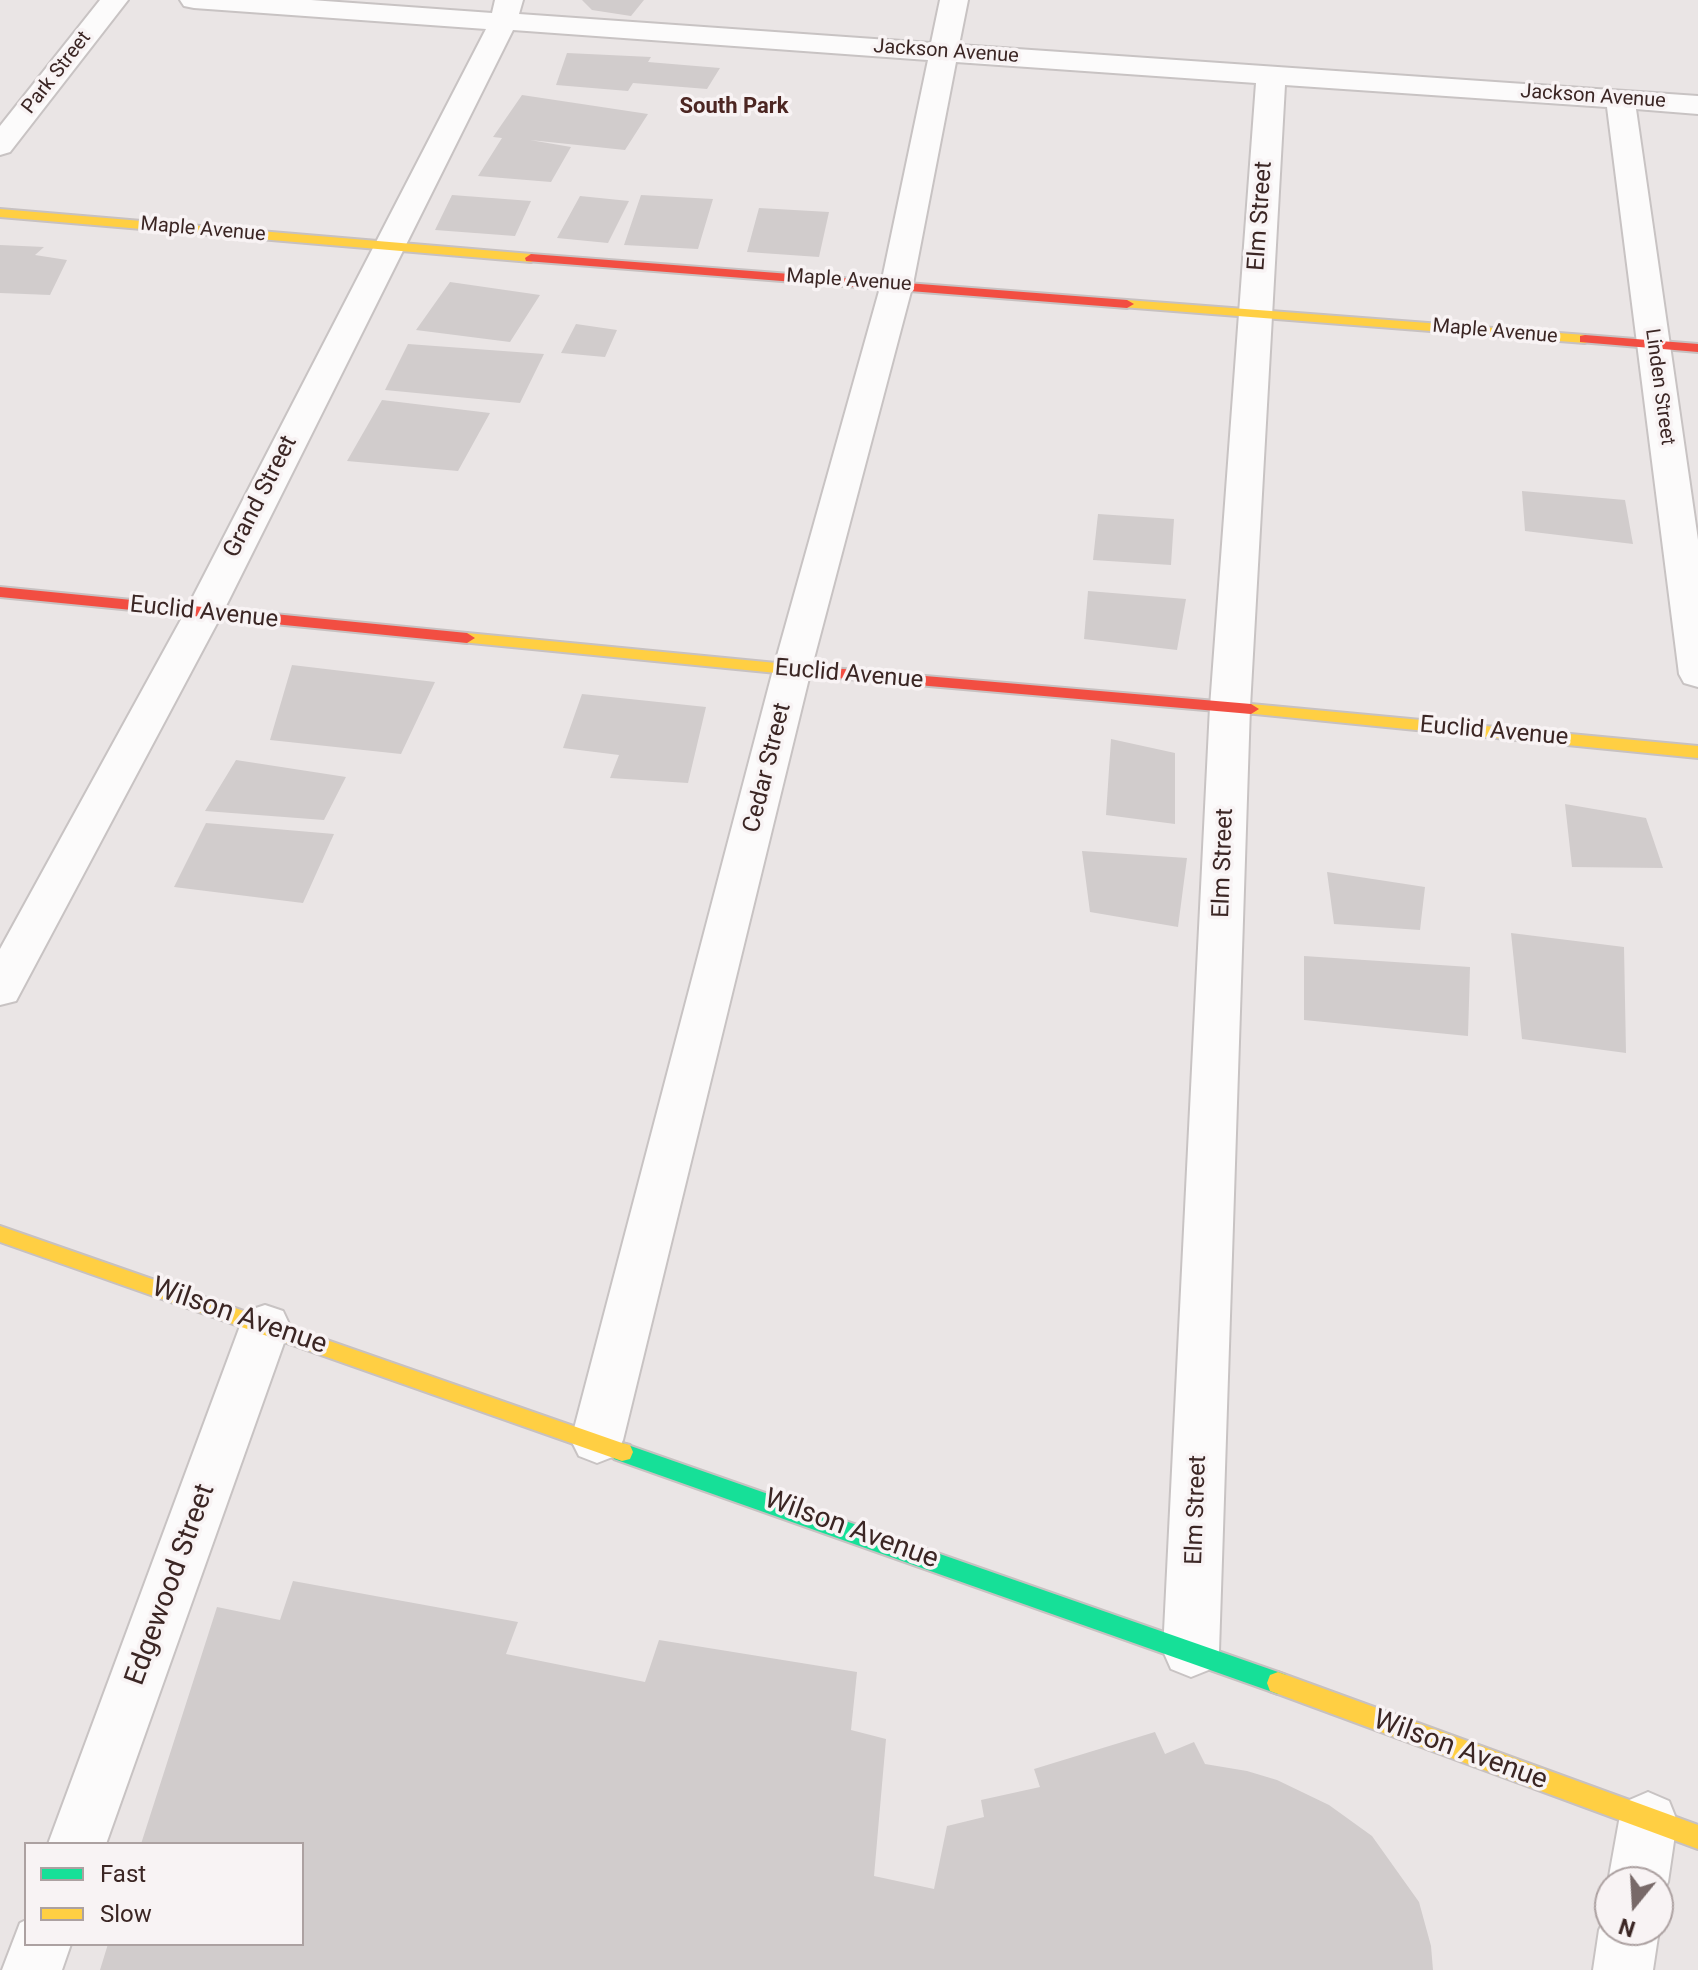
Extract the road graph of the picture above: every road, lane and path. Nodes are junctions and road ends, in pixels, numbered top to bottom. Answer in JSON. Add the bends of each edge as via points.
{"nodes":[{"id":1,"x":114,"y":0,"type":"edge"},
{"id":2,"x":194,"y":0,"type":"edge"},
{"id":3,"x":954,"y":0,"type":"edge"},
{"id":4,"x":506,"y":11,"type":"edge"},
{"id":5,"x":945,"y":52,"type":"junction"},
{"id":6,"x":1271,"y":75,"type":"junction"},
{"id":7,"x":1620,"y":99,"type":"junction"},
{"id":8,"x":1698,"y":105,"type":"edge"},
{"id":9,"x":0,"y":146,"type":"edge"},
{"id":10,"x":0,"y":213,"type":"edge"},
{"id":11,"x":387,"y":247,"type":"junction"},
{"id":12,"x":897,"y":284,"type":"junction"},
{"id":13,"x":1254,"y":313,"type":"junction"},
{"id":14,"x":1654,"y":345,"type":"junction"},
{"id":15,"x":1698,"y":348,"type":"edge"},
{"id":16,"x":0,"y":592,"type":"edge"},
{"id":17,"x":203,"y":614,"type":"junction"},
{"id":18,"x":792,"y":670,"type":"junction"},
{"id":19,"x":1698,"y":674,"type":"edge"},
{"id":20,"x":1230,"y":707,"type":"junction"},
{"id":21,"x":1698,"y":752,"type":"edge"},
{"id":22,"x":0,"y":989,"type":"edge"},
{"id":23,"x":0,"y":1234,"type":"edge"},
{"id":24,"x":265,"y":1326,"type":"junction"},
{"id":25,"x":597,"y":1440,"type":"junction"},
{"id":26,"x":1191,"y":1651,"type":"junction"},
{"id":27,"x":1673,"y":1829,"type":"edge"},
{"id":28,"x":78,"y":1842,"type":"edge"},
{"id":29,"x":1649,"y":1866,"type":"edge"},
{"id":30,"x":40,"y":1946,"type":"edge"},
{"id":31,"x":1627,"y":1946,"type":"edge"},
{"id":32,"x":32,"y":1970,"type":"edge"},
{"id":33,"x":1623,"y":1970,"type":"edge"}],
"edges":[{"from":1,"to":9,"type":"street","name":"Park Street"},
{"from":2,"to":4,"type":"street","name":"Jackson Avenue"},
{"from":3,"to":5,"type":"street","name":"Cedar Street"},
{"from":4,"to":5,"type":"street","name":"Jackson Avenue"},
{"from":4,"to":11,"type":"street","name":"Grand Street"},
{"from":5,"to":6,"type":"street","name":"Jackson Avenue"},
{"from":5,"to":12,"type":"street","name":"Cedar Street"},
{"from":6,"to":7,"type":"street","name":"Jackson Avenue"},
{"from":6,"to":13,"type":"street","name":"Elm Street"},
{"from":7,"to":8,"type":"street","name":"Jackson Avenue"},
{"from":7,"to":14,"type":"street","name":"Linden Street"},
{"from":10,"to":11,"type":"street","name":"Maple Avenue"},
{"from":11,"to":12,"type":"street","name":"Maple Avenue"},
{"from":11,"to":17,"type":"street","name":"Grand Street"},
{"from":12,"to":13,"type":"street","name":"Maple Avenue"},
{"from":12,"to":18,"type":"street","name":"Cedar Street"},
{"from":13,"to":14,"type":"street","name":"Maple Avenue"},
{"from":13,"to":20,"type":"street","name":"Elm Street"},
{"from":14,"to":15,"type":"street","name":"Maple Avenue"},
{"from":14,"to":19,"type":"street","name":"Linden Street"},
{"from":16,"to":17,"type":"street","name":"Euclid Avenue"},
{"from":17,"to":18,"type":"street","name":"Euclid Avenue"},
{"from":17,"to":22,"type":"street","name":"Grand Street"},
{"from":18,"to":20,"type":"street","name":"Euclid Avenue"},
{"from":18,"to":25,"type":"street","name":"Cedar Street"},
{"from":20,"to":21,"type":"street","name":"Euclid Avenue"},
{"from":20,"to":26,"type":"street","name":"Elm Street"},
{"from":23,"to":24,"type":"street","name":"Wilson Avenue"},
{"from":24,"to":25,"type":"street","name":"Wilson Avenue"},
{"from":24,"to":28,"type":"street","name":"Edgewood Street"},
{"from":25,"to":26,"type":"street","name":"Wilson Avenue"},
{"from":26,"to":27,"type":"street","name":"Wilson Avenue"},
{"from":27,"to":29,"type":"street"},
{"from":30,"to":32,"type":"street"},
{"from":31,"to":33,"type":"street"}]}
